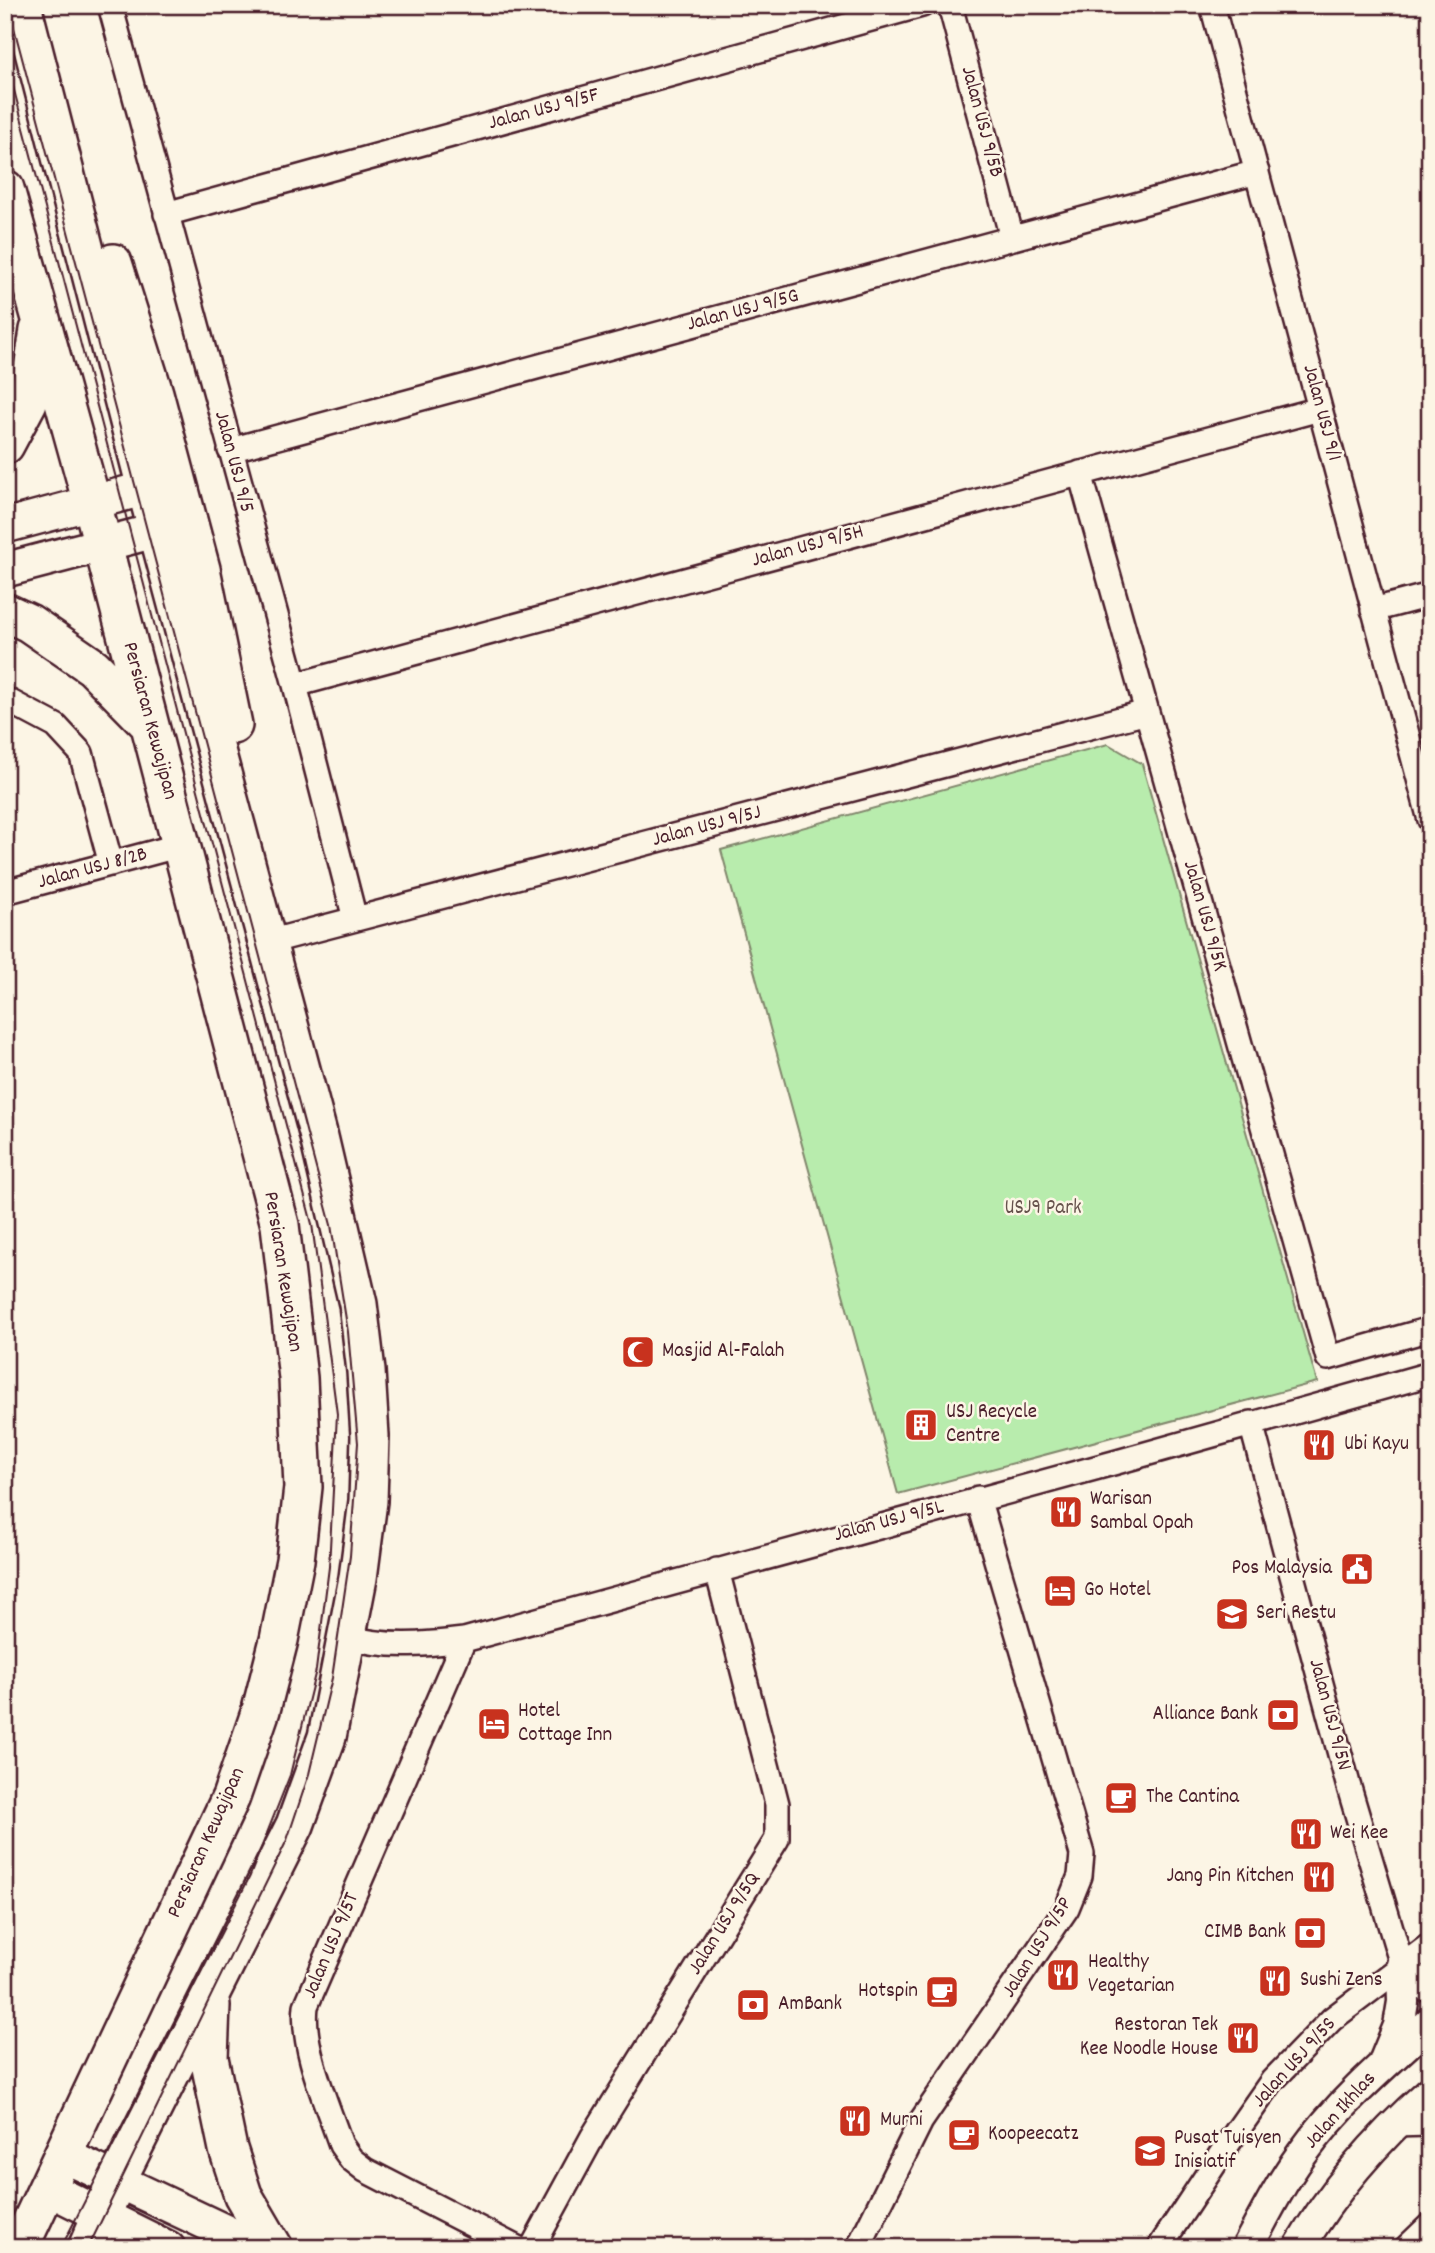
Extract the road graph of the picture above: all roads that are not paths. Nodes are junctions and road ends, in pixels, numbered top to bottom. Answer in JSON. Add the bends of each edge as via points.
{"nodes":[{"id":1,"x":22,"y":5,"type":"edge"},
{"id":2,"x":110,"y":5,"type":"edge"},
{"id":3,"x":922,"y":5,"type":"edge"},
{"id":4,"x":950,"y":5,"type":"edge"},
{"id":5,"x":1212,"y":5,"type":"edge"},
{"id":6,"x":41,"y":76,"type":"junction"},
{"id":7,"x":1256,"y":172,"type":"junction"},
{"id":8,"x":5,"y":189,"type":"edge"},
{"id":9,"x":166,"y":214,"type":"junction"},
{"id":10,"x":1012,"y":238,"type":"junction"},
{"id":11,"x":41,"y":318,"type":"junction"},
{"id":12,"x":1320,"y":409,"type":"junction"},
{"id":13,"x":5,"y":445,"type":"edge"},
{"id":14,"x":230,"y":450,"type":"junction"},
{"id":15,"x":1080,"y":473,"type":"junction"},
{"id":16,"x":146,"y":488,"type":"junction"},
{"id":17,"x":92,"y":503,"type":"junction"},
{"id":18,"x":5,"y":526,"type":"edge"},
{"id":19,"x":158,"y":530,"type":"junction"},
{"id":20,"x":103,"y":544,"type":"junction"},
{"id":21,"x":5,"y":570,"type":"edge"},
{"id":22,"x":1430,"y":594,"type":"edge"},
{"id":23,"x":1373,"y":610,"type":"junction"},
{"id":24,"x":5,"y":612,"type":"edge"},
{"id":25,"x":295,"y":685,"type":"junction"},
{"id":26,"x":5,"y":699,"type":"edge"},
{"id":27,"x":1147,"y":712,"type":"junction"},
{"id":28,"x":150,"y":725,"type":"junction"},
{"id":29,"x":1430,"y":820,"type":"edge"},
{"id":30,"x":181,"y":845,"type":"junction"},
{"id":31,"x":111,"y":864,"type":"junction"},
{"id":32,"x":254,"y":890,"type":"junction"},
{"id":33,"x":5,"y":892,"type":"edge"},
{"id":34,"x":355,"y":919,"type":"junction"},
{"id":35,"x":268,"y":942,"type":"junction"},
{"id":36,"x":1430,"y":1329,"type":"edge"},
{"id":37,"x":1430,"y":1374,"type":"edge"},
{"id":38,"x":1251,"y":1423,"type":"junction"},
{"id":39,"x":978,"y":1498,"type":"junction"},
{"id":40,"x":717,"y":1570,"type":"junction"},
{"id":41,"x":346,"y":1637,"type":"junction"},
{"id":42,"x":464,"y":1640,"type":"junction"},
{"id":43,"x":1430,"y":1945,"type":"edge"},
{"id":44,"x":1402,"y":1965,"type":"junction"},
{"id":45,"x":1430,"y":1987,"type":"edge"},
{"id":46,"x":212,"y":1990,"type":"junction"},
{"id":47,"x":1430,"y":2023,"type":"edge"},
{"id":48,"x":1384,"y":2064,"type":"junction"},
{"id":49,"x":1430,"y":2092,"type":"edge"},
{"id":50,"x":1393,"y":2124,"type":"junction"},
{"id":51,"x":1430,"y":2124,"type":"edge"},
{"id":52,"x":63,"y":2155,"type":"junction"},
{"id":53,"x":117,"y":2180,"type":"junction"},
{"id":54,"x":47,"y":2188,"type":"junction"},
{"id":55,"x":1430,"y":2225,"type":"edge"},
{"id":56,"x":94,"y":2232,"type":"edge"},
{"id":57,"x":19,"y":2248,"type":"edge"},
{"id":58,"x":168,"y":2248,"type":"edge"},
{"id":59,"x":260,"y":2248,"type":"edge"},
{"id":60,"x":274,"y":2248,"type":"edge"},
{"id":61,"x":517,"y":2248,"type":"edge"},
{"id":62,"x":532,"y":2248,"type":"edge"},
{"id":63,"x":858,"y":2248,"type":"edge"},
{"id":64,"x":1159,"y":2248,"type":"edge"},
{"id":65,"x":1247,"y":2248,"type":"edge"},
{"id":66,"x":1298,"y":2248,"type":"edge"},
{"id":67,"x":1406,"y":2248,"type":"edge"}],
"edges":[{"from":1,"to":6,"type":"main road"},
{"from":2,"to":9,"type":"street","name":"Jalan USJ 9/5"},
{"from":3,"to":9,"type":"street","name":"Jalan USJ 9/5F"},
{"from":4,"to":10,"type":"street","name":"Jalan USJ 9/5B"},
{"from":5,"to":7,"type":"street","name":"Jalan USJ 9/1"},
{"from":6,"to":16,"type":"main road"},
{"from":6,"to":32,"type":"main road","via":[[98,218],[154,393],[201,569],[233,720]]},
{"from":7,"to":10,"type":"street","name":"Jalan USJ 9/5G"},
{"from":7,"to":12,"type":"street","name":"Jalan USJ 9/1"},
{"from":8,"to":11,"type":"main road","name":"Persiaran Kewajipan"},
{"from":9,"to":14,"type":"street","name":"Jalan USJ 9/5"},
{"from":10,"to":14,"type":"street","name":"Jalan USJ 9/5G"},
{"from":11,"to":13,"type":"main road","via":[[28,402]]},
{"from":11,"to":17,"type":"main road","name":"Persiaran Kewajipan"},
{"from":12,"to":15,"type":"street","name":"Jalan USJ 9/5H"},
{"from":12,"to":23,"type":"street","name":"Jalan USJ 9/1"},
{"from":14,"to":25,"type":"street","name":"Jalan USJ 9/5"},
{"from":15,"to":25,"type":"street","name":"Jalan USJ 9/5H"},
{"from":15,"to":27,"type":"street","name":"Jalan USJ 9/5K"},
{"from":16,"to":17,"type":"main road"},
{"from":16,"to":19,"type":"main road"},
{"from":17,"to":18,"type":"main road"},
{"from":17,"to":20,"type":"main road","name":"Persiaran Kewajipan"},
{"from":19,"to":20,"type":"main road"},
{"from":19,"to":32,"type":"main road"},
{"from":20,"to":21,"type":"main road"},
{"from":20,"to":28,"type":"main road","name":"Persiaran Kewajipan"},
{"from":22,"to":23,"type":"street"},
{"from":23,"to":29,"type":"street","name":"Jalan USJ 9/1"},
{"from":24,"to":28,"type":"main road","via":[[93,667]]},
{"from":25,"to":34,"type":"street","name":"Jalan USJ 9/5"},
{"from":26,"to":31,"type":"street","via":[[56,726],[81,753]]},
{"from":27,"to":34,"type":"street","name":"Jalan USJ 9/5J"},
{"from":27,"to":36,"type":"street","name":"Jalan USJ 9/5K","via":[[1328,1358]]},
{"from":28,"to":30,"type":"main road","name":"Persiaran Kewajipan"},
{"from":30,"to":31,"type":"street","name":"Jalan USJ 8/2B"},
{"from":30,"to":52,"type":"main road","name":"Persiaran Kewajipan","via":[[280,1225],[298,1378],[303,1487],[279,1640],[231,1797]]},
{"from":31,"to":33,"type":"street","name":"Jalan USJ 8/2B"},
{"from":32,"to":35,"type":"main road"},
{"from":34,"to":35,"type":"street","name":"Jalan USJ 9/5J"},
{"from":35,"to":41,"type":"main road","via":[[347,1255],[366,1371],[368,1501]]},
{"from":37,"to":38,"type":"street","name":"Jalan USJ 9/5L"},
{"from":38,"to":39,"type":"street","name":"Jalan USJ 9/5L"},
{"from":38,"to":44,"type":"street","name":"Jalan USJ 9/5N"},
{"from":39,"to":40,"type":"street","name":"Jalan USJ 9/5L"},
{"from":39,"to":63,"type":"street","name":"Jalan USJ 9/5P","via":[[1082,1854],[1080,1876],[1067,1908],[922,2121]]},
{"from":40,"to":42,"type":"street","name":"Jalan USJ 9/5L"},
{"from":40,"to":62,"type":"street","name":"Jalan USJ 9/5Q","via":[[777,1804],[777,1839],[593,2136]]},
{"from":41,"to":42,"type":"street","name":"Jalan USJ 9/5L","via":[[389,1645]]},
{"from":41,"to":46,"type":"main road","via":[[327,1737],[295,1825]]},
{"from":42,"to":61,"type":"street","name":"Jalan USJ 9/5T","via":[[306,2006],[304,2025],[341,2145],[351,2159],[375,2176]]},
{"from":43,"to":44,"type":"street","name":"Jalan USJ 9/5S"},
{"from":44,"to":45,"type":"street","via":[[1415,1980]]},
{"from":44,"to":48,"type":"street","via":[[1399,2026]]},
{"from":44,"to":64,"type":"street","name":"Jalan USJ 9/5S","via":[[1332,2019],[1272,2081]]},
{"from":46,"to":53,"type":"main road"},
{"from":46,"to":60,"type":"main road","via":[[209,2058],[228,2149],[243,2195]]},
{"from":47,"to":48,"type":"street","name":"Jalan Ikhlas"},
{"from":48,"to":65,"type":"street","name":"Jalan Ikhlas","via":[[1302,2154]]},
{"from":49,"to":50,"type":"street"},
{"from":50,"to":51,"type":"street"},
{"from":50,"to":66,"type":"street","via":[[1343,2182]]},
{"from":52,"to":53,"type":"main road"},
{"from":52,"to":54,"type":"main road","name":"Persiaran Kewajipan"},
{"from":53,"to":56,"type":"main road"},
{"from":53,"to":59,"type":"main road"},
{"from":54,"to":56,"type":"main road"},
{"from":54,"to":57,"type":"main road","name":"Persiaran Kewajipan"},
{"from":55,"to":67,"type":"street"},
{"from":56,"to":58,"type":"main road"}]}
